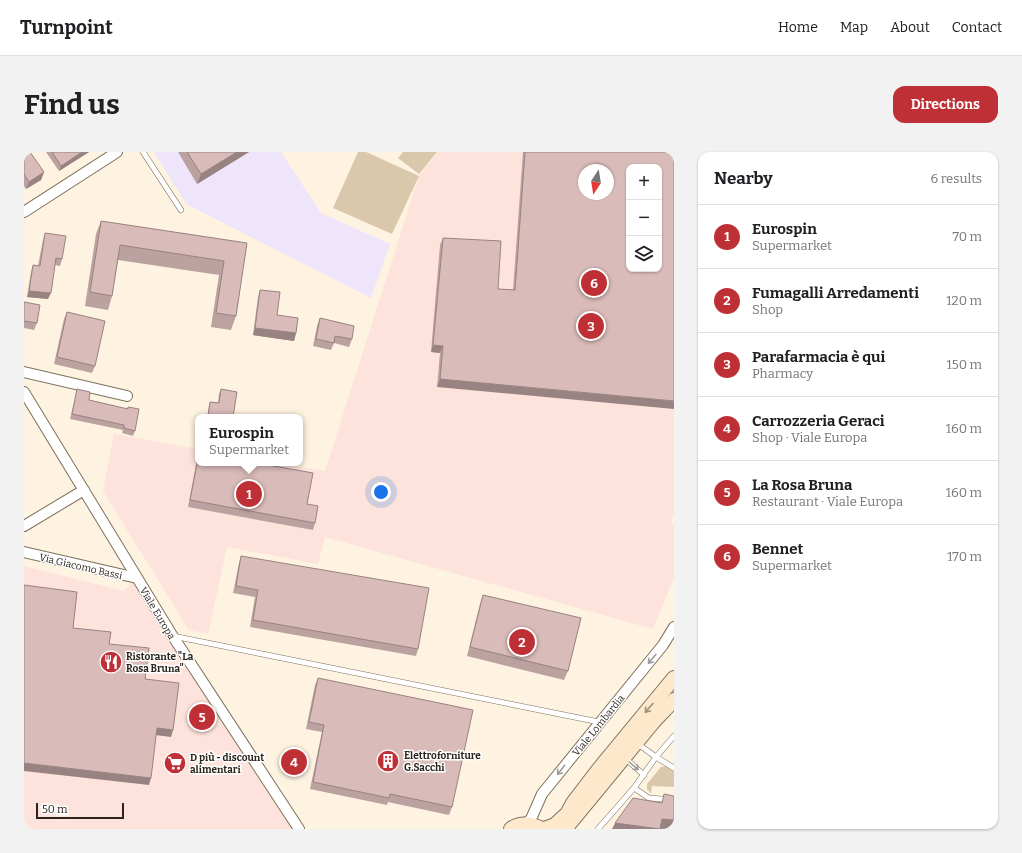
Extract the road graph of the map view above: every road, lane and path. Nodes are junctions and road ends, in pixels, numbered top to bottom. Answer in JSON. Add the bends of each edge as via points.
{"nodes":[{"id":1,"x":117,"y":152,"type":"edge"},
{"id":2,"x":143,"y":152,"type":"edge"},
{"id":3,"x":181,"y":210,"type":"dead end"},
{"id":4,"x":24,"y":212,"type":"edge"},
{"id":5,"x":24,"y":372,"type":"edge"},
{"id":6,"x":24,"y":392,"type":"edge"},
{"id":7,"x":127,"y":396,"type":"dead end"},
{"id":8,"x":84,"y":490,"type":"junction"},
{"id":9,"x":24,"y":526,"type":"edge"},
{"id":10,"x":24,"y":552,"type":"edge"},
{"id":11,"x":138,"y":578,"type":"junction"},
{"id":12,"x":674,"y":627,"type":"edge"},
{"id":13,"x":172,"y":635,"type":"junction"},
{"id":14,"x":674,"y":678,"type":"edge"},
{"id":15,"x":674,"y":700,"type":"edge"},
{"id":16,"x":599,"y":722,"type":"junction"},
{"id":17,"x":674,"y":736,"type":"edge"},
{"id":18,"x":636,"y":743,"type":"junction"},
{"id":19,"x":624,"y":757,"type":"junction"},
{"id":20,"x":656,"y":757,"type":"junction"},
{"id":21,"x":674,"y":768,"type":"edge"},
{"id":22,"x":599,"y":769,"type":"junction"},
{"id":23,"x":644,"y":775,"type":"junction"},
{"id":24,"x":634,"y":788,"type":"junction"},
{"id":25,"x":674,"y":800,"type":"edge"},
{"id":26,"x":525,"y":824,"type":"junction"},
{"id":27,"x":299,"y":829,"type":"edge"},
{"id":28,"x":511,"y":829,"type":"edge"},
{"id":29,"x":543,"y":829,"type":"edge"},
{"id":30,"x":565,"y":829,"type":"edge"},
{"id":31,"x":598,"y":829,"type":"edge"}],
"edges":[{"from":1,"to":4,"type":"street"},
{"from":2,"to":3,"type":"lane"},
{"from":5,"to":7,"type":"street"},
{"from":6,"to":8,"type":"street","name":"Viale Europa"},
{"from":8,"to":9,"type":"street"},
{"from":8,"to":11,"type":"street","name":"Viale Europa"},
{"from":10,"to":11,"type":"street","name":"Via Giacomo Bassi"},
{"from":11,"to":13,"type":"street","name":"Viale Europa"},
{"from":12,"to":16,"type":"street","name":"Viale Lombardia","one_way":true,"via":[[663,645]]},
{"from":13,"to":16,"type":"lane"},
{"from":13,"to":27,"type":"street","name":"Viale Europa"},
{"from":14,"to":22,"type":"main road","one_way":true},
{"from":15,"to":18,"type":"main road"},
{"from":16,"to":26,"type":"street","name":"Viale Lombardia","one_way":true,"via":[[542,794],[531,819]]},
{"from":17,"to":20,"type":"lane"},
{"from":18,"to":19,"type":"main road"},
{"from":18,"to":20,"type":"lane"},
{"from":18,"to":22,"type":"lane","via":[[623,748],[613,762]]},
{"from":19,"to":23,"type":"lane","one_way":true},
{"from":19,"to":30,"type":"main road"},
{"from":20,"to":21,"type":"lane"},
{"from":20,"to":23,"type":"lane"},
{"from":22,"to":29,"type":"main road","via":[[567,814],[555,825]]},
{"from":23,"to":24,"type":"lane"},
{"from":24,"to":25,"type":"lane","via":[[649,798]]},
{"from":24,"to":31,"type":"lane"},
{"from":26,"to":28,"type":"main road"},
{"from":26,"to":29,"type":"main road"}]}
